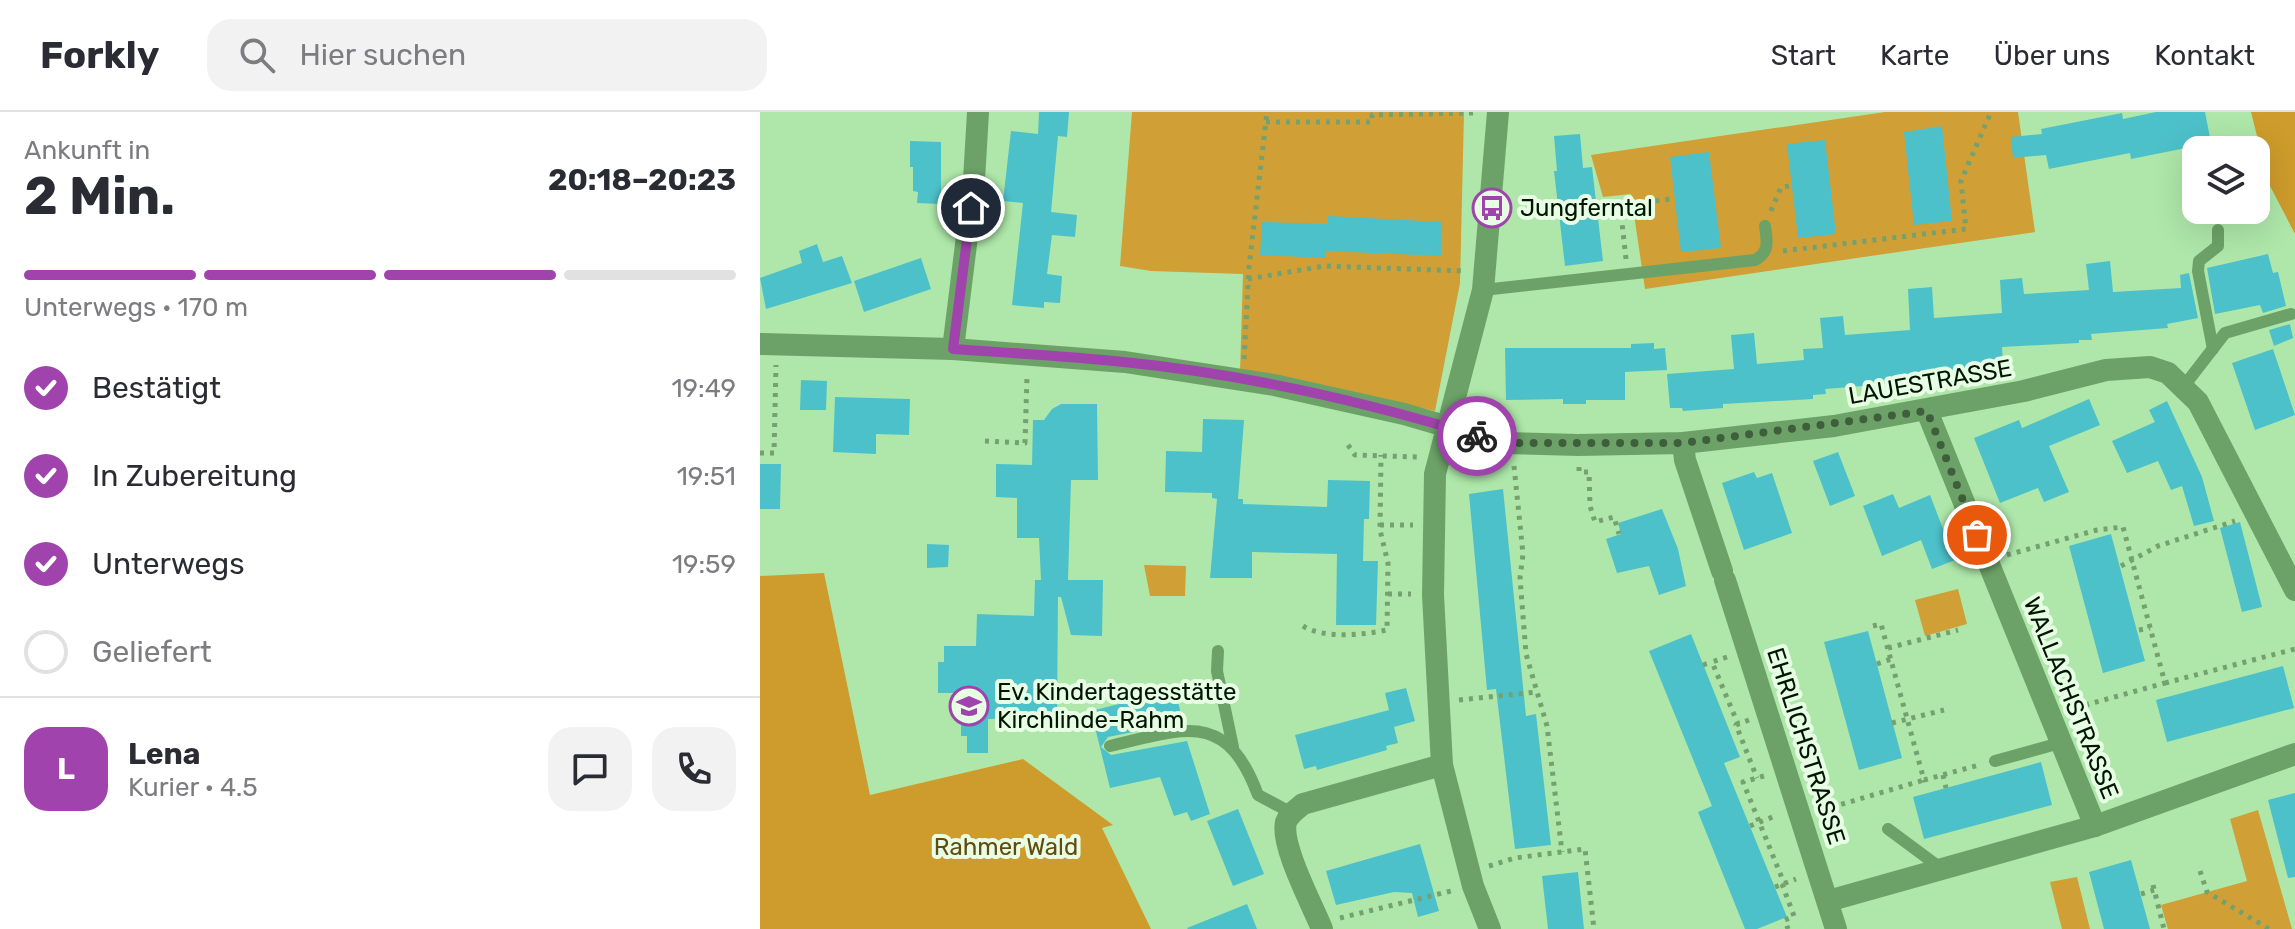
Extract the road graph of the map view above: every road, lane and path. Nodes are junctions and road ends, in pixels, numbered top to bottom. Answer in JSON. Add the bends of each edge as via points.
{"nodes":[{"id":1,"x":978,"y":112,"type":"edge"},
{"id":2,"x":1267,"y":112,"type":"edge"},
{"id":3,"x":1498,"y":112,"type":"edge"},
{"id":4,"x":1991,"y":112,"type":"edge"},
{"id":5,"x":1266,"y":122,"type":"junction"},
{"id":6,"x":1790,"y":186,"type":"dead end"},
{"id":7,"x":1671,"y":199,"type":"dead end"},
{"id":8,"x":1765,"y":226,"type":"joint"},
{"id":9,"x":2218,"y":230,"type":"dead end"},
{"id":10,"x":1768,"y":247,"type":"junction"},
{"id":11,"x":1628,"y":276,"type":"junction"},
{"id":12,"x":1248,"y":279,"type":"junction"},
{"id":13,"x":1484,"y":281,"type":"junction"},
{"id":14,"x":2291,"y":314,"type":"dead end"},
{"id":15,"x":768,"y":344,"type":"edge"},
{"id":16,"x":953,"y":349,"type":"junction"},
{"id":17,"x":2213,"y":349,"type":"junction"},
{"id":18,"x":1027,"y":355,"type":"junction"},
{"id":19,"x":1243,"y":380,"type":"junction"},
{"id":20,"x":2184,"y":386,"type":"junction"},
{"id":21,"x":1927,"y":411,"type":"junction"},
{"id":22,"x":1448,"y":427,"type":"junction"},
{"id":23,"x":985,"y":441,"type":"dead end"},
{"id":24,"x":1511,"y":443,"type":"junction"},
{"id":25,"x":1683,"y":443,"type":"junction"},
{"id":26,"x":1348,"y":445,"type":"dead end"},
{"id":27,"x":1578,"y":445,"type":"junction"},
{"id":28,"x":760,"y":453,"type":"edge"},
{"id":29,"x":1381,"y":455,"type":"junction"},
{"id":30,"x":1440,"y":457,"type":"junction"},
{"id":31,"x":2258,"y":513,"type":"junction"},
{"id":32,"x":1380,"y":525,"type":"junction"},
{"id":33,"x":1434,"y":526,"type":"junction"},
{"id":34,"x":1619,"y":534,"type":"dead end"},
{"id":35,"x":1987,"y":560,"type":"junction"},
{"id":36,"x":2132,"y":561,"type":"junction"},
{"id":37,"x":2121,"y":566,"type":"dead end"},
{"id":38,"x":2295,"y":590,"type":"edge"},
{"id":39,"x":1388,"y":594,"type":"junction"},
{"id":40,"x":1400,"y":594,"type":"dead end"},
{"id":41,"x":1303,"y":626,"type":"dead end"},
{"id":42,"x":1873,"y":626,"type":"dead end"},
{"id":43,"x":2150,"y":628,"type":"junction"},
{"id":44,"x":2139,"y":630,"type":"dead end"},
{"id":45,"x":1960,"y":637,"type":"dead end"},
{"id":46,"x":1888,"y":648,"type":"junction"},
{"id":47,"x":1747,"y":649,"type":"junction"},
{"id":48,"x":2295,"y":649,"type":"edge"},
{"id":49,"x":1218,"y":651,"type":"dead end"},
{"id":50,"x":1891,"y":659,"type":"junction"},
{"id":51,"x":1712,"y":662,"type":"junction"},
{"id":52,"x":1877,"y":664,"type":"dead end"},
{"id":53,"x":1703,"y":665,"type":"dead end"},
{"id":54,"x":2165,"y":683,"type":"junction"},
{"id":55,"x":1537,"y":692,"type":"junction"},
{"id":56,"x":1437,"y":703,"type":"junction"},
{"id":57,"x":1944,"y":710,"type":"dead end"},
{"id":58,"x":2049,"y":715,"type":"junction"},
{"id":59,"x":1907,"y":719,"type":"junction"},
{"id":60,"x":1892,"y":723,"type":"dead end"},
{"id":61,"x":1727,"y":726,"type":"dead end"},
{"id":62,"x":2060,"y":743,"type":"junction"},
{"id":63,"x":1110,"y":746,"type":"dead end"},
{"id":64,"x":1233,"y":747,"type":"junction"},
{"id":65,"x":2295,"y":754,"type":"edge"},
{"id":66,"x":1995,"y":761,"type":"joint"},
{"id":67,"x":1442,"y":765,"type":"junction"},
{"id":68,"x":1785,"y":768,"type":"junction"},
{"id":69,"x":1943,"y":775,"type":"junction"},
{"id":70,"x":1924,"y":780,"type":"junction"},
{"id":71,"x":1946,"y":788,"type":"dead end"},
{"id":72,"x":1292,"y":813,"type":"junction"},
{"id":73,"x":1801,"y":816,"type":"junction"},
{"id":74,"x":2095,"y":826,"type":"junction"},
{"id":75,"x":1888,"y":829,"type":"dead end"},
{"id":76,"x":1562,"y":852,"type":"junction"},
{"id":77,"x":1942,"y":869,"type":"junction"},
{"id":78,"x":2200,"y":871,"type":"dead end"},
{"id":79,"x":1471,"y":879,"type":"junction"},
{"id":80,"x":2141,"y":894,"type":"dead end"},
{"id":81,"x":1828,"y":901,"type":"junction"},
{"id":82,"x":1321,"y":926,"type":"edge"},
{"id":83,"x":1490,"y":929,"type":"edge"},
{"id":84,"x":1594,"y":929,"type":"edge"},
{"id":85,"x":1788,"y":929,"type":"edge"},
{"id":86,"x":1836,"y":929,"type":"edge"},
{"id":87,"x":2164,"y":929,"type":"edge"},
{"id":88,"x":2269,"y":929,"type":"edge"}],
"edges":[{"from":1,"to":16,"type":"street"},
{"from":2,"to":5,"type":"path"},
{"from":3,"to":5,"type":"path","via":[[1372,115],[1372,122]]},
{"from":3,"to":13,"type":"street"},
{"from":4,"to":10,"type":"path","via":[[1961,181],[1966,229],[1778,251]]},
{"from":5,"to":12,"type":"path"},
{"from":6,"to":8,"type":"path","via":[[1781,187]]},
{"from":7,"to":11,"type":"path","via":[[1620,205]]},
{"from":8,"to":10,"type":"lane"},
{"from":9,"to":17,"type":"lane","via":[[2218,246],[2199,261],[2198,271]]},
{"from":10,"to":11,"type":"lane","via":[[1755,260]]},
{"from":11,"to":13,"type":"lane"},
{"from":12,"to":13,"type":"path","via":[[1324,266]]},
{"from":12,"to":19,"type":"path"},
{"from":13,"to":22,"type":"street"},
{"from":14,"to":17,"type":"lane","via":[[2225,333]]},
{"from":15,"to":16,"type":"street","name":"LAUESTRASSE"},
{"from":15,"to":28,"type":"path","via":[[774,453]]},
{"from":16,"to":18,"type":"street","name":"LAUESTRASSE"},
{"from":17,"to":20,"type":"lane"},
{"from":18,"to":19,"type":"street","name":"LAUESTRASSE","via":[[1125,362]]},
{"from":18,"to":23,"type":"path","via":[[1025,443]]},
{"from":19,"to":22,"type":"street","name":"LAUESTRASSE"},
{"from":20,"to":21,"type":"street","name":"LAUESTRASSE","via":[[2168,373],[2129,366]]},
{"from":20,"to":31,"type":"street","name":"LAUESTRASSE","via":[[2211,423]]},
{"from":21,"to":25,"type":"street","name":"LAUESTRASSE"},
{"from":21,"to":35,"type":"street","name":"WALLACHSTRASSE"},
{"from":22,"to":24,"type":"street","name":"LAUESTRASSE"},
{"from":22,"to":30,"type":"street"},
{"from":24,"to":27,"type":"street","name":"LAUESTRASSE"},
{"from":24,"to":55,"type":"path","via":[[1523,554],[1526,654]]},
{"from":25,"to":27,"type":"street","name":"LAUESTRASSE"},
{"from":25,"to":47,"type":"street","name":"EHRLICHSTRASSE"},
{"from":26,"to":29,"type":"path","via":[[1355,455]]},
{"from":27,"to":34,"type":"path","via":[[1579,472],[1589,472],[1595,522],[1614,517]]},
{"from":29,"to":30,"type":"path"},
{"from":29,"to":32,"type":"path"},
{"from":30,"to":33,"type":"street"},
{"from":31,"to":36,"type":"path","via":[[2158,546]]},
{"from":31,"to":38,"type":"street","name":"LAUESTRASSE"},
{"from":32,"to":33,"type":"path"},
{"from":32,"to":39,"type":"path"},
{"from":33,"to":56,"type":"street"},
{"from":35,"to":36,"type":"path","via":[[2123,527]]},
{"from":35,"to":58,"type":"street","name":"WALLACHSTRASSE"},
{"from":36,"to":37,"type":"path"},
{"from":36,"to":43,"type":"path"},
{"from":39,"to":40,"type":"path"},
{"from":39,"to":41,"type":"path","via":[[1387,630],[1314,633]]},
{"from":42,"to":46,"type":"path","via":[[1881,624]]},
{"from":43,"to":44,"type":"path"},
{"from":43,"to":54,"type":"path"},
{"from":45,"to":46,"type":"path","via":[[1958,628]]},
{"from":46,"to":50,"type":"path"},
{"from":47,"to":51,"type":"path"},
{"from":47,"to":68,"type":"street","name":"EHRLICHSTRASSE"},
{"from":48,"to":54,"type":"path"},
{"from":49,"to":64,"type":"lane","via":[[1217,671]]},
{"from":50,"to":52,"type":"path"},
{"from":50,"to":59,"type":"path"},
{"from":51,"to":53,"type":"path"},
{"from":51,"to":61,"type":"path","via":[[1737,724]]},
{"from":54,"to":58,"type":"path"},
{"from":55,"to":56,"type":"path"},
{"from":55,"to":76,"type":"path","via":[[1547,726]]},
{"from":56,"to":67,"type":"street"},
{"from":57,"to":59,"type":"path"},
{"from":58,"to":62,"type":"street","name":"WALLACHSTRASSE"},
{"from":59,"to":60,"type":"path"},
{"from":59,"to":70,"type":"path"},
{"from":62,"to":66,"type":"lane"},
{"from":62,"to":74,"type":"street","name":"WALLACHSTRASSE"},
{"from":63,"to":64,"type":"lane","via":[[1180,730],[1209,732]]},
{"from":64,"to":72,"type":"lane","via":[[1258,795]]},
{"from":65,"to":74,"type":"street"},
{"from":66,"to":69,"type":"path"},
{"from":67,"to":72,"type":"street","via":[[1303,804]]},
{"from":67,"to":79,"type":"street"},
{"from":68,"to":73,"type":"street","name":"EHRLICHSTRASSE"},
{"from":68,"to":85,"type":"path","via":[[1743,782],[1794,916],[1785,920]]},
{"from":69,"to":70,"type":"path"},
{"from":69,"to":71,"type":"path"},
{"from":70,"to":73,"type":"path"},
{"from":72,"to":82,"type":"street","via":[[1285,823],[1288,846]]},
{"from":73,"to":81,"type":"street","name":"EHRLICHSTRASSE"},
{"from":74,"to":77,"type":"street"},
{"from":75,"to":77,"type":"lane"},
{"from":76,"to":79,"type":"path","via":[[1515,858]]},
{"from":76,"to":84,"type":"path","via":[[1585,849]]},
{"from":77,"to":81,"type":"street"},
{"from":78,"to":88,"type":"path","via":[[2207,892]]},
{"from":79,"to":82,"type":"path"},
{"from":79,"to":83,"type":"street"},
{"from":80,"to":87,"type":"path","via":[[2153,887]]},
{"from":81,"to":86,"type":"street","name":"EHRLICHSTRASSE"}]}
